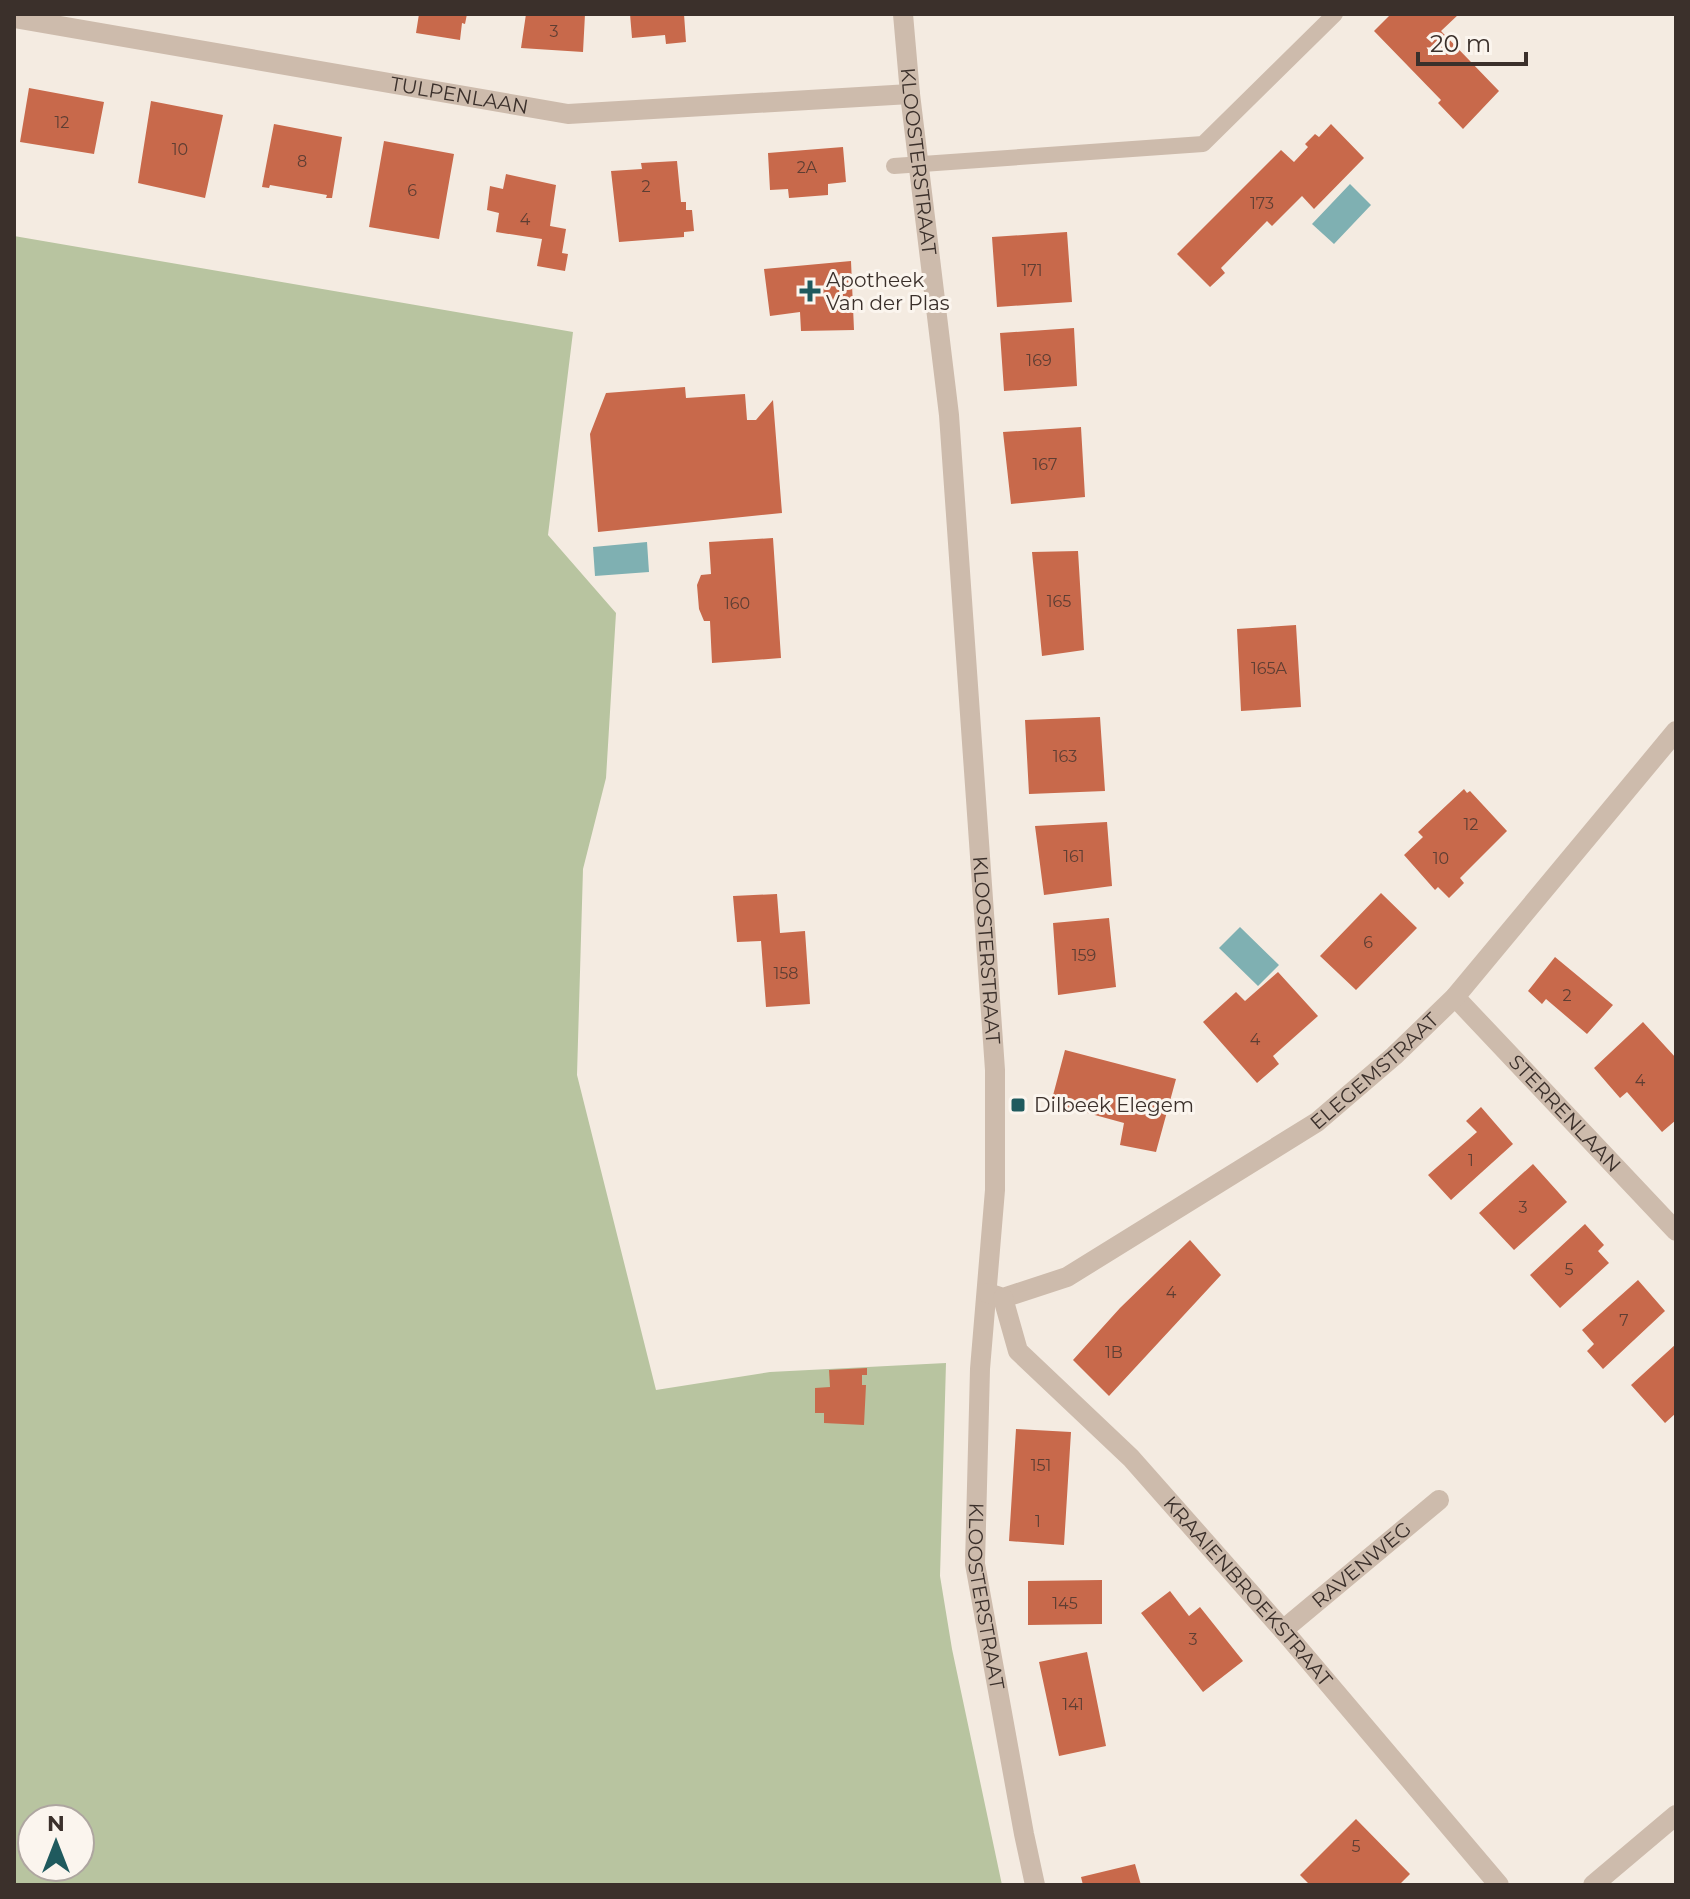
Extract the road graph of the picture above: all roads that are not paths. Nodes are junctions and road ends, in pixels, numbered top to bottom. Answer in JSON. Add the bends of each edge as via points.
{"nodes":[{"id":1,"x":903,"y":14,"type":"edge"},
{"id":2,"x":1335,"y":14,"type":"edge"},
{"id":3,"x":14,"y":18,"type":"edge"},
{"id":4,"x":910,"y":94,"type":"junction"},
{"id":5,"x":918,"y":163,"type":"junction"},
{"id":6,"x":894,"y":166,"type":"dead end"},
{"id":7,"x":1676,"y":731,"type":"edge"},
{"id":8,"x":1455,"y":997,"type":"junction"},
{"id":9,"x":1676,"y":1231,"type":"edge"},
{"id":10,"x":995,"y":1296,"type":"junction"},
{"id":11,"x":1439,"y":1500,"type":"dead end"},
{"id":12,"x":1283,"y":1630,"type":"junction"},
{"id":13,"x":1676,"y":1815,"type":"edge"},
{"id":14,"x":1035,"y":1885,"type":"edge"},
{"id":15,"x":1499,"y":1885,"type":"edge"},
{"id":16,"x":1593,"y":1885,"type":"edge"}],
"edges":[{"from":1,"to":4,"type":"street","name":"KLOOSTERSTRAAT"},
{"from":2,"to":5,"type":"lane","via":[[1203,144]]},
{"from":3,"to":4,"type":"street","name":"TULPENLAAN","via":[[568,114]]},
{"from":4,"to":5,"type":"street","name":"KLOOSTERSTRAAT"},
{"from":5,"to":6,"type":"lane"},
{"from":5,"to":10,"type":"street","name":"KLOOSTERSTRAAT","via":[[949,415],[995,1070]]},
{"from":7,"to":8,"type":"street","name":"ELEGEMSTRAAT"},
{"from":8,"to":9,"type":"street","name":"STERRENLAAN"},
{"from":8,"to":10,"type":"street","name":"ELEGEMSTRAAT","via":[[1317,1122],[1067,1277]]},
{"from":10,"to":12,"type":"street","name":"KRAAIENBROEKSTRAAT","via":[[1018,1351],[1131,1458]]},
{"from":10,"to":14,"type":"street","name":"KLOOSTERSTRAAT","via":[[980,1369],[975,1564]]},
{"from":11,"to":12,"type":"street","name":"RAVENWEG"},
{"from":12,"to":15,"type":"street","name":"KRAAIENBROEKSTRAAT"},
{"from":13,"to":16,"type":"street"}]}
